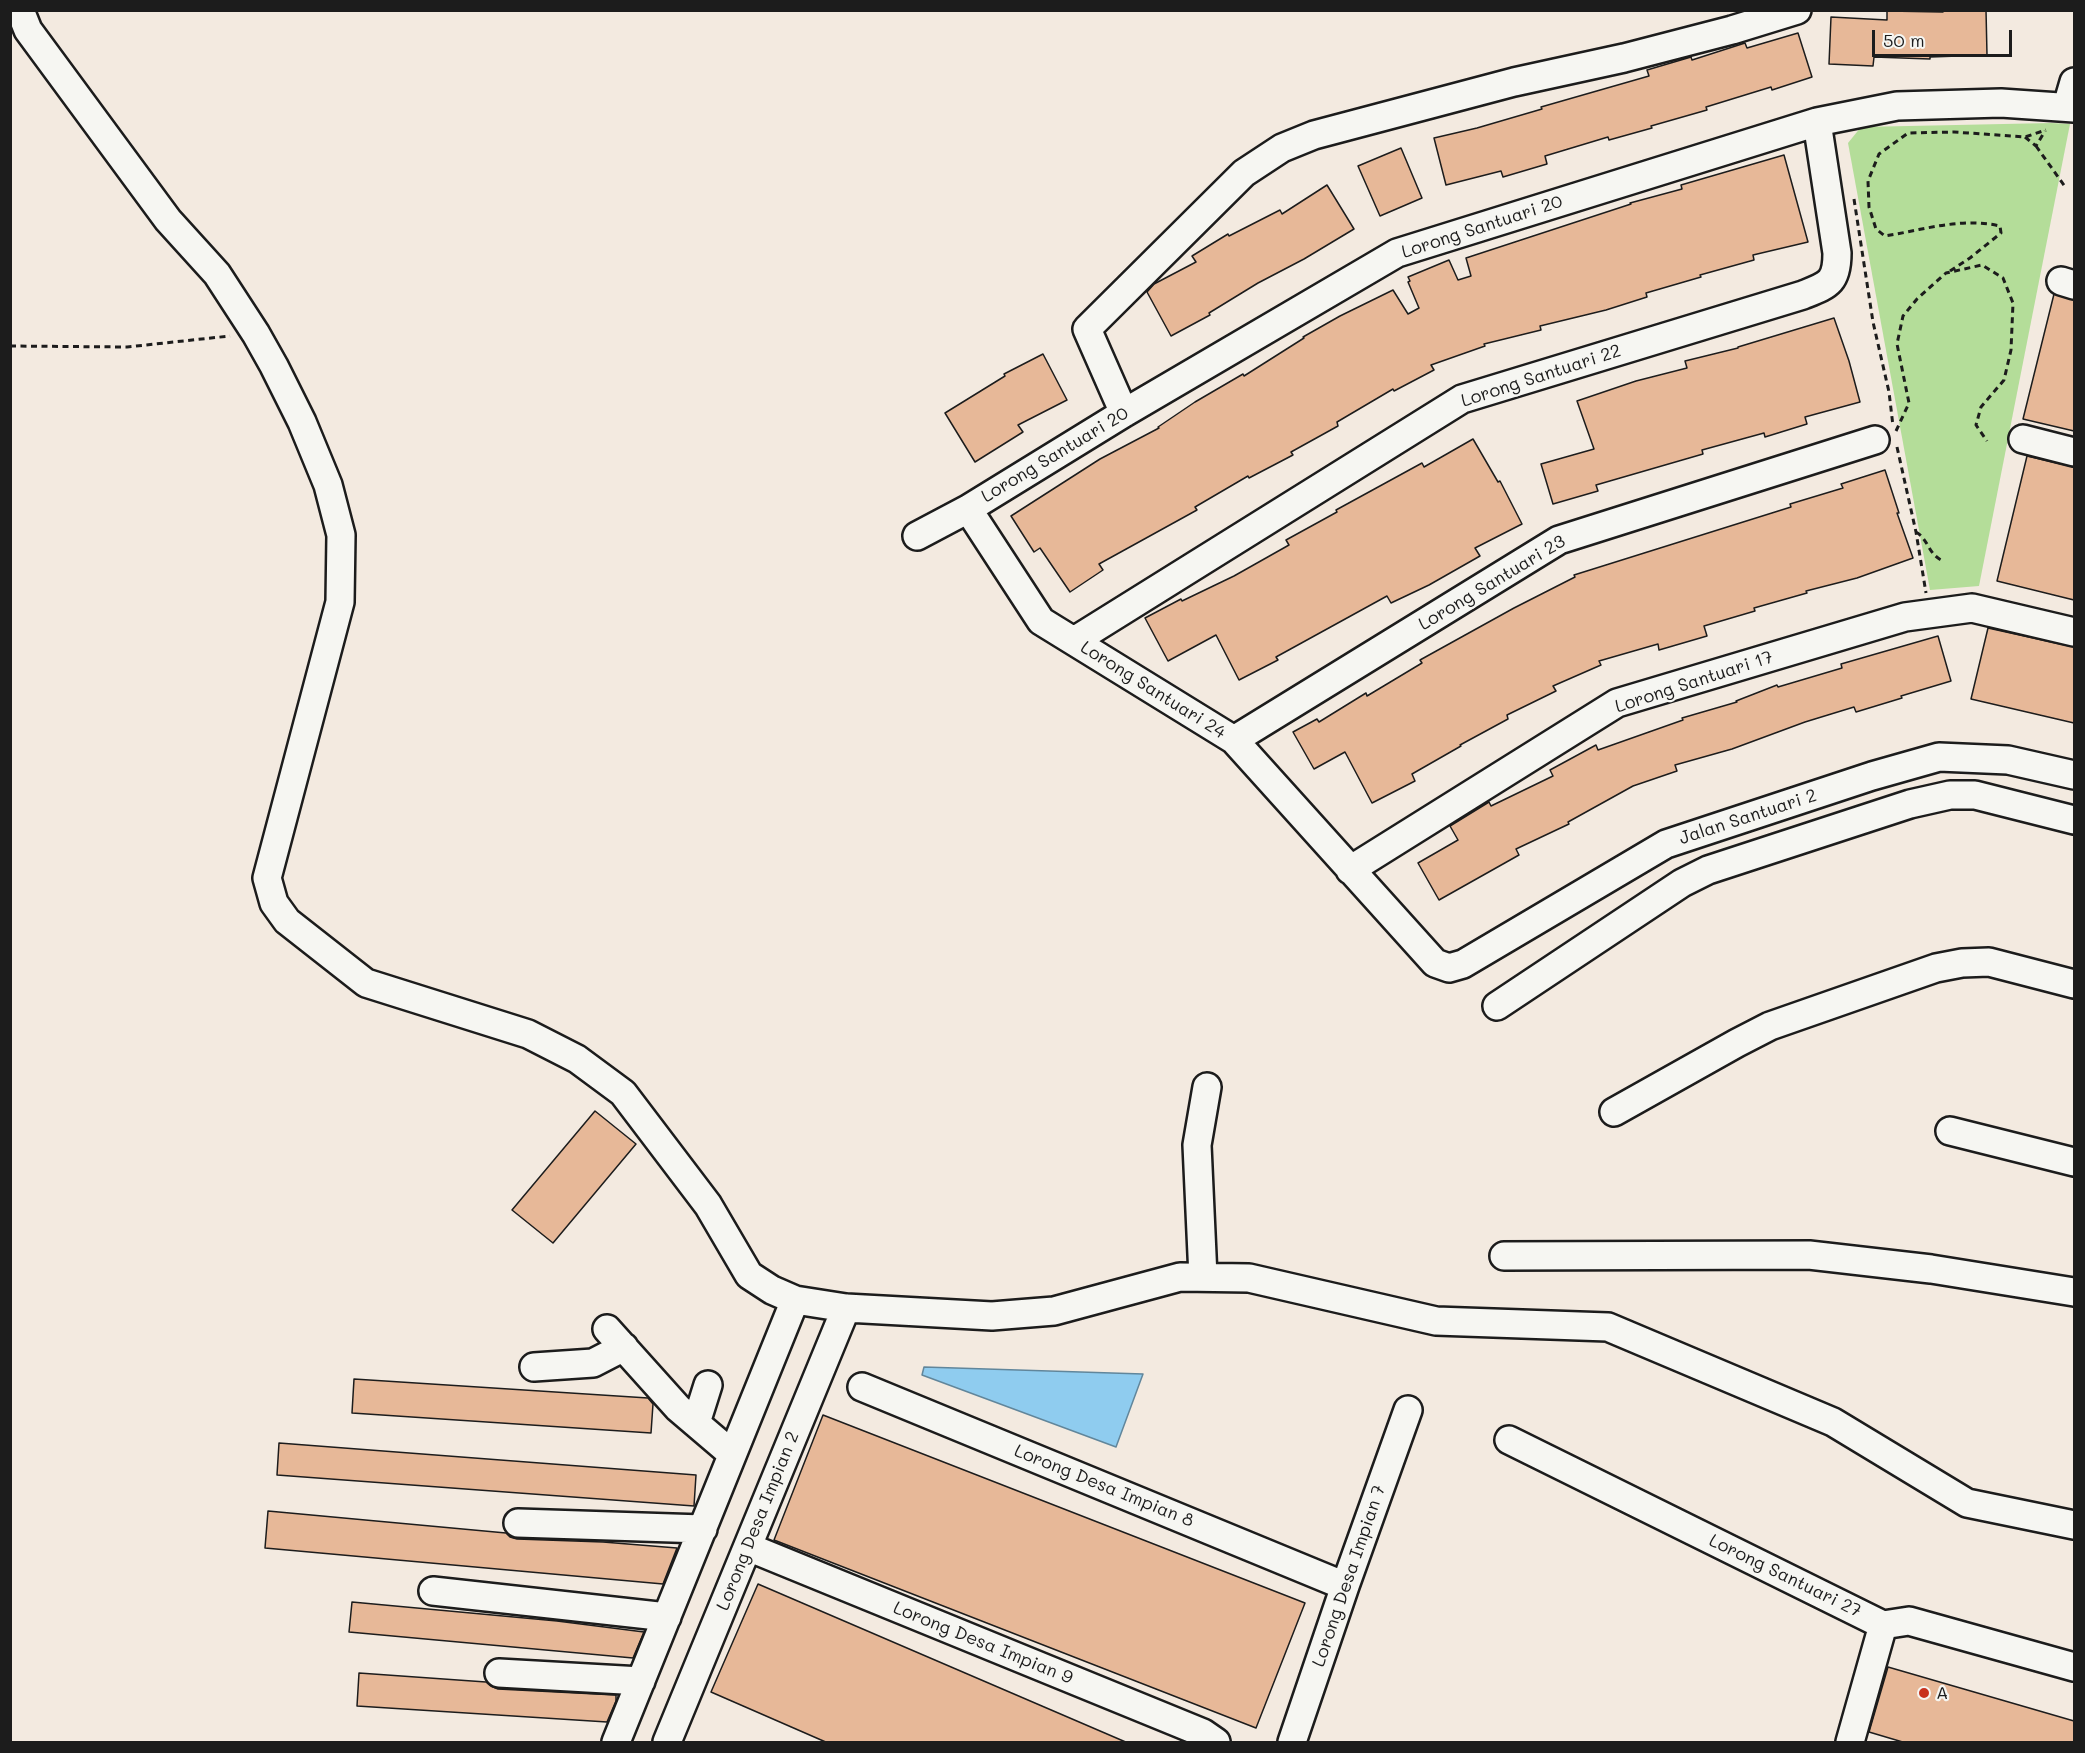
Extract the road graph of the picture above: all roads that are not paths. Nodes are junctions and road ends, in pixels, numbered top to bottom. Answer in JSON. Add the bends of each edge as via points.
{"nodes":[{"id":1,"x":20,"y":10,"type":"edge"},
{"id":2,"x":1797,"y":10,"type":"edge"},
{"id":3,"x":2072,"y":99,"type":"edge"},
{"id":4,"x":1817,"y":122,"type":"junction"},
{"id":5,"x":1124,"y":413,"type":"junction"},
{"id":6,"x":1885,"y":437,"type":"road end"},
{"id":7,"x":2024,"y":439,"type":"dead end"},
{"id":8,"x":2074,"y":452,"type":"edge"},
{"id":9,"x":968,"y":509,"type":"junction"},
{"id":10,"x":916,"y":536,"type":"dead end"},
{"id":11,"x":2074,"y":632,"type":"edge"},
{"id":12,"x":1074,"y":641,"type":"junction"},
{"id":13,"x":1234,"y":740,"type":"junction"},
{"id":14,"x":2074,"y":775,"type":"edge"},
{"id":15,"x":2074,"y":820,"type":"edge"},
{"id":16,"x":1350,"y":870,"type":"junction"},
{"id":17,"x":1449,"y":968,"type":"joint"},
{"id":18,"x":2074,"y":984,"type":"edge"},
{"id":19,"x":1497,"y":1006,"type":"dead end"},
{"id":20,"x":1207,"y":1088,"type":"dead end"},
{"id":21,"x":1614,"y":1112,"type":"dead end"},
{"id":22,"x":1950,"y":1131,"type":"dead end"},
{"id":23,"x":2074,"y":1162,"type":"edge"},
{"id":24,"x":1504,"y":1256,"type":"dead end"},
{"id":25,"x":1203,"y":1277,"type":"junction"},
{"id":26,"x":2074,"y":1292,"type":"edge"},
{"id":27,"x":795,"y":1300,"type":"junction"},
{"id":28,"x":846,"y":1308,"type":"junction"},
{"id":29,"x":534,"y":1367,"type":"dead end"},
{"id":30,"x":708,"y":1385,"type":"dead end"},
{"id":31,"x":862,"y":1387,"type":"dead end"},
{"id":32,"x":1408,"y":1410,"type":"dead end"},
{"id":33,"x":696,"y":1423,"type":"junction"},
{"id":34,"x":1509,"y":1440,"type":"dead end"},
{"id":35,"x":732,"y":1454,"type":"junction"},
{"id":36,"x":518,"y":1523,"type":"dead end"},
{"id":37,"x":2074,"y":1526,"type":"edge"},
{"id":38,"x":703,"y":1529,"type":"junction"},
{"id":39,"x":748,"y":1547,"type":"junction"},
{"id":40,"x":1345,"y":1586,"type":"junction"},
{"id":41,"x":434,"y":1592,"type":"dead end"},
{"id":42,"x":667,"y":1617,"type":"junction"},
{"id":43,"x":1883,"y":1625,"type":"junction"},
{"id":44,"x":2074,"y":1667,"type":"edge"},
{"id":45,"x":499,"y":1673,"type":"dead end"},
{"id":46,"x":641,"y":1682,"type":"junction"},
{"id":47,"x":677,"y":1740,"type":"edge"},
{"id":48,"x":616,"y":1743,"type":"edge"},
{"id":49,"x":1216,"y":1743,"type":"edge"},
{"id":50,"x":1292,"y":1743,"type":"edge"},
{"id":51,"x":1850,"y":1743,"type":"edge"}],
"edges":[{"from":1,"to":27,"type":"street","via":[[28,30],[168,220],[217,274],[256,334],[302,422],[328,485],[340,536],[340,602],[267,878],[274,903],[287,921],[366,983],[528,1034],[577,1059],[623,1093],[708,1204],[749,1275]]},
{"from":2,"to":5,"type":"street","via":[[1635,56],[1514,82],[1314,135],[1282,148],[1244,173],[1087,329]]},
{"from":3,"to":4,"type":"street","name":"Lorong Santuari 20","via":[[1897,106]]},
{"from":4,"to":5,"type":"street","name":"Lorong Santuari 20","via":[[1397,253]]},
{"from":4,"to":12,"type":"street","name":"Lorong Santuari 22","via":[[1837,253],[1834,278],[1820,288],[1462,399]]},
{"from":5,"to":9,"type":"street","name":"Lorong Santuari 20"},
{"from":6,"to":13,"type":"street","name":"Lorong Santuari 23","via":[[1559,540]]},
{"from":7,"to":8,"type":"street"},
{"from":9,"to":10,"type":"street","name":"Lorong Santuari 20"},
{"from":9,"to":12,"type":"street","name":"Lorong Santuari 24","via":[[1041,621]]},
{"from":11,"to":16,"type":"street","name":"Lorong Santuari 17","via":[[1971,608],[1905,617],[1617,703]]},
{"from":12,"to":13,"type":"street","name":"Lorong Santuari 24"},
{"from":13,"to":16,"type":"street","name":"Lorong Santuari 24"},
{"from":14,"to":17,"type":"street","name":"Jalan Santuari 2","via":[[2007,760],[1939,757],[1872,776],[1666,844],[1464,964]]},
{"from":15,"to":19,"type":"street","via":[[1975,795],[1950,795],[1708,870]]},
{"from":16,"to":17,"type":"street","name":"Lorong Santuari 24","via":[[1435,963]]},
{"from":18,"to":21,"type":"street","via":[[1989,962],[1936,968],[1770,1026]]},
{"from":20,"to":25,"type":"street","via":[[1197,1145]]},
{"from":22,"to":23,"type":"street"},
{"from":24,"to":26,"type":"street","via":[[1809,1255],[1931,1269]]},
{"from":25,"to":28,"type":"street","via":[[1180,1277],[1054,1311],[1033,1313],[992,1316]]},
{"from":25,"to":37,"type":"street","via":[[1249,1278],[1436,1321],[1608,1327],[1833,1422],[1967,1503]]},
{"from":27,"to":28,"type":"street"},
{"from":27,"to":35,"type":"street"},
{"from":28,"to":39,"type":"street","name":"Lorong Desa Impian 2"},
{"from":29,"to":33,"type":"street","via":[[593,1363],[616,1338]]},
{"from":30,"to":33,"type":"street"},
{"from":31,"to":40,"type":"street","name":"Lorong Desa Impian 8"},
{"from":32,"to":40,"type":"street","name":"Lorong Desa Impian 7"},
{"from":33,"to":35,"type":"street"},
{"from":34,"to":43,"type":"street","name":"Lorong Santuari 27"},
{"from":35,"to":38,"type":"street"},
{"from":36,"to":38,"type":"street"},
{"from":38,"to":42,"type":"street"},
{"from":39,"to":47,"type":"street","name":"Lorong Desa Impian 2"},
{"from":39,"to":49,"type":"street","name":"Lorong Desa Impian 9","via":[[1203,1733]]},
{"from":40,"to":50,"type":"street","name":"Lorong Desa Impian 7"},
{"from":41,"to":42,"type":"street"},
{"from":42,"to":46,"type":"street"},
{"from":43,"to":44,"type":"street","name":"Lorong Santuari 27","via":[[1909,1621]]},
{"from":43,"to":51,"type":"street"},
{"from":45,"to":46,"type":"street"},
{"from":46,"to":48,"type":"street"}]}
